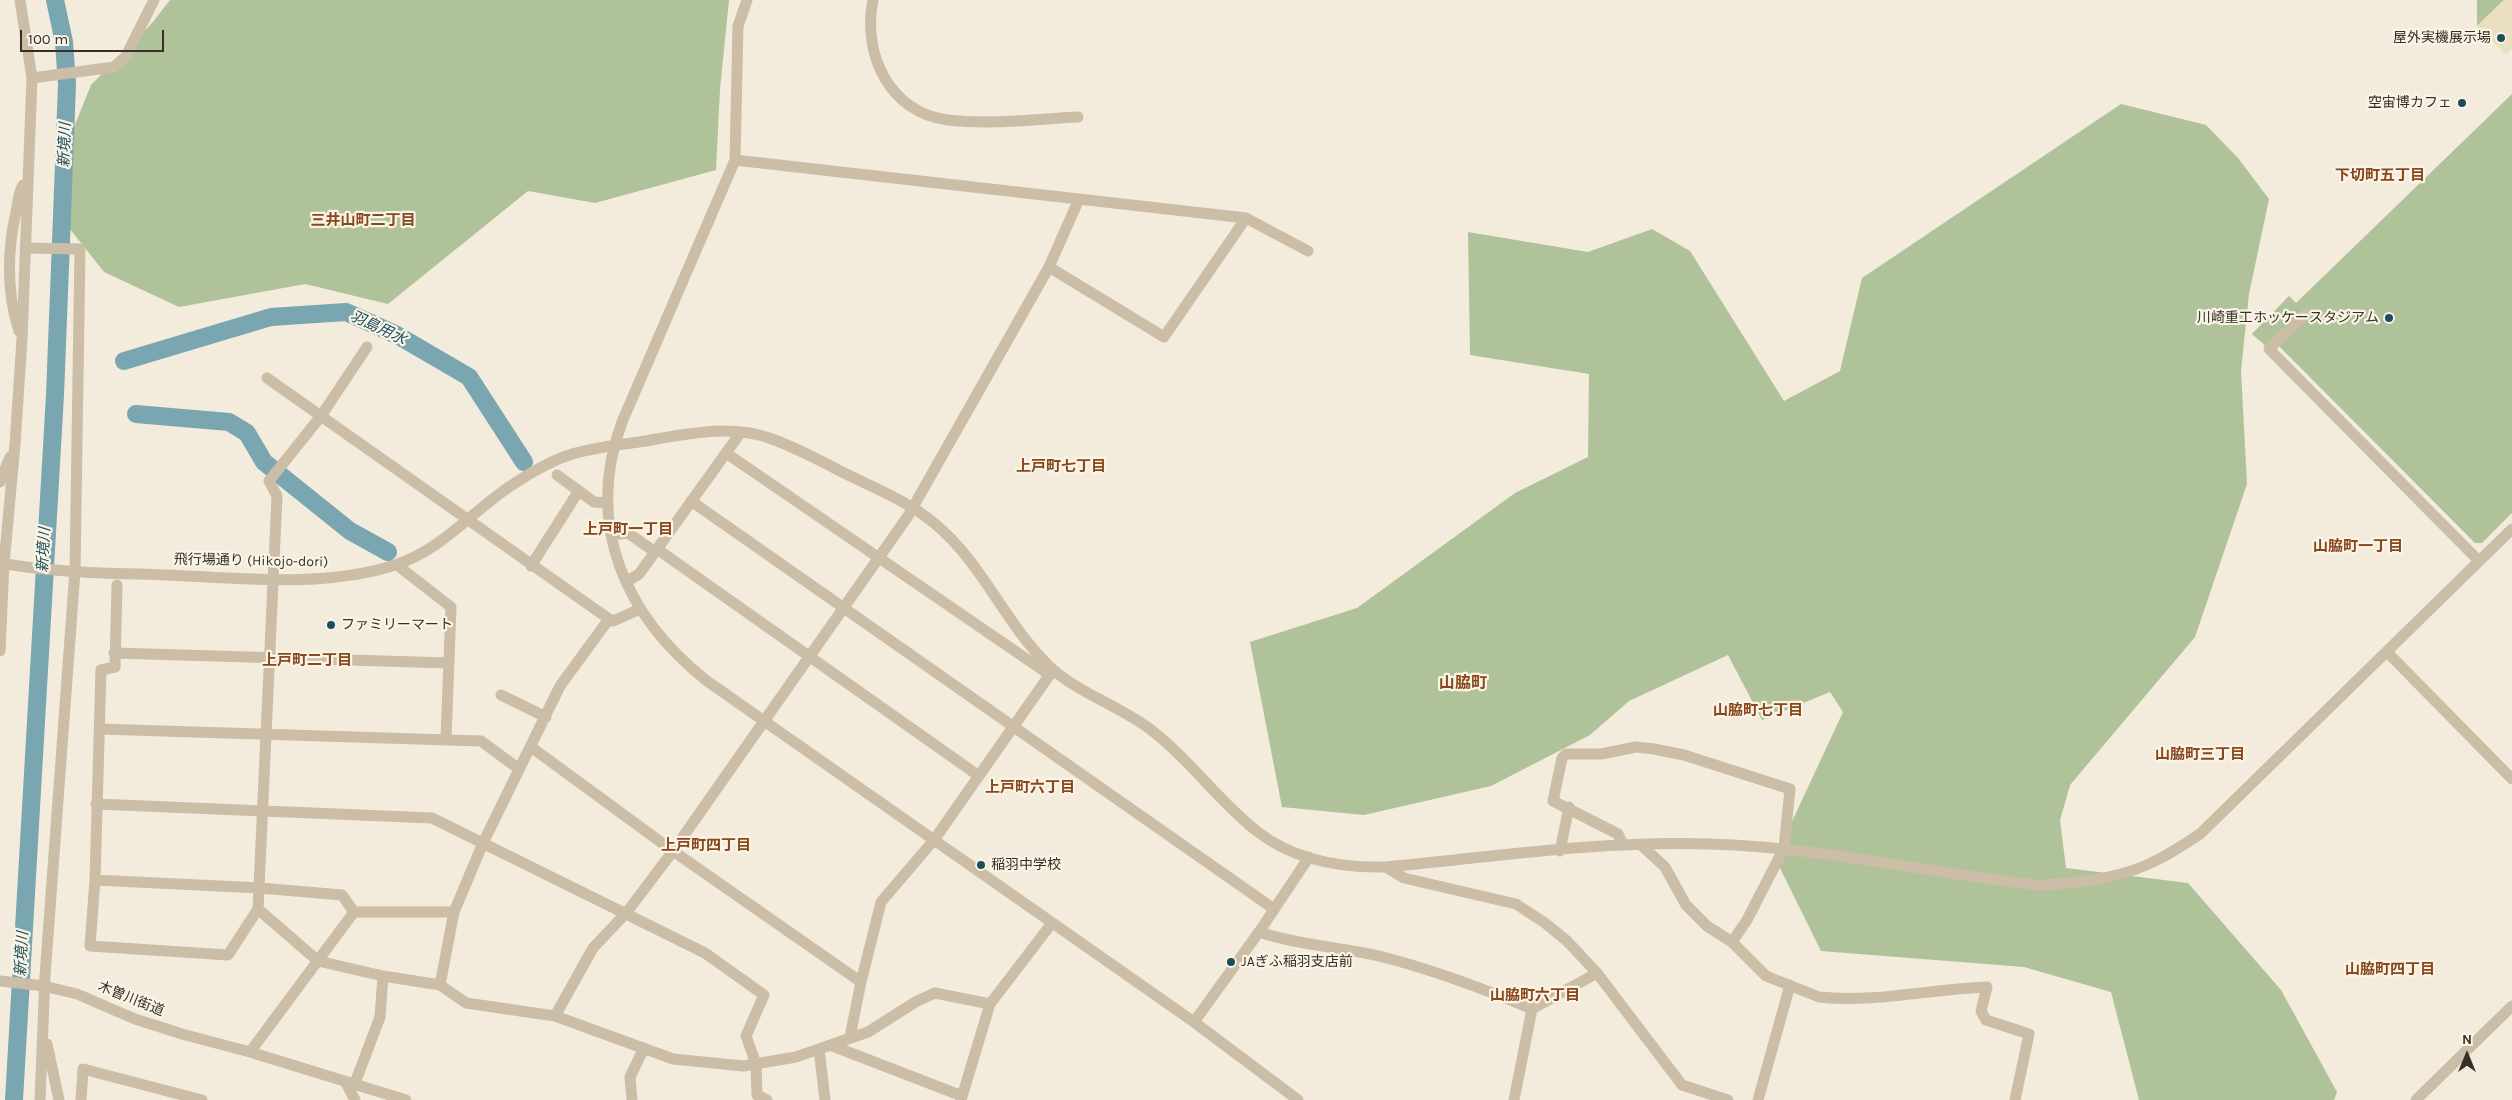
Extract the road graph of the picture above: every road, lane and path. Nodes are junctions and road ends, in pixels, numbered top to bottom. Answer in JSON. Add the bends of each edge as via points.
{"nodes":[{"id":1,"x":20,"y":0,"type":"edge"},
{"id":2,"x":154,"y":0,"type":"edge"},
{"id":3,"x":746,"y":0,"type":"edge"},
{"id":4,"x":873,"y":0,"type":"edge"},
{"id":5,"x":36,"y":78,"type":"junction"},
{"id":6,"x":1078,"y":117,"type":"dead end"},
{"id":7,"x":735,"y":160,"type":"junction"},
{"id":8,"x":28,"y":177,"type":"junction"},
{"id":9,"x":1079,"y":199,"type":"junction"},
{"id":10,"x":1246,"y":218,"type":"junction"},
{"id":11,"x":24,"y":248,"type":"junction"},
{"id":12,"x":1308,"y":251,"type":"dead end"},
{"id":13,"x":4,"y":261,"type":"edge"},
{"id":14,"x":1049,"y":268,"type":"junction"},
{"id":15,"x":2306,"y":314,"type":"dead end"},
{"id":16,"x":22,"y":339,"type":"junction"},
{"id":17,"x":367,"y":347,"type":"dead end"},
{"id":18,"x":267,"y":378,"type":"dead end"},
{"id":19,"x":321,"y":416,"type":"junction"},
{"id":20,"x":741,"y":432,"type":"junction"},
{"id":21,"x":15,"y":444,"type":"junction"},
{"id":22,"x":613,"y":446,"type":"junction"},
{"id":23,"x":726,"y":454,"type":"junction"},
{"id":24,"x":557,"y":475,"type":"dead end"},
{"id":25,"x":0,"y":482,"type":"edge"},
{"id":26,"x":578,"y":492,"type":"junction"},
{"id":27,"x":691,"y":502,"type":"junction"},
{"id":28,"x":608,"y":503,"type":"junction"},
{"id":29,"x":913,"y":507,"type":"junction"},
{"id":30,"x":469,"y":521,"type":"junction"},
{"id":31,"x":2512,"y":528,"type":"edge"},
{"id":32,"x":611,"y":536,"type":"junction"},
{"id":33,"x":656,"y":551,"type":"junction"},
{"id":34,"x":878,"y":558,"type":"junction"},
{"id":35,"x":2479,"y":561,"type":"junction"},
{"id":36,"x":2,"y":563,"type":"edge"},
{"id":37,"x":398,"y":565,"type":"junction"},
{"id":38,"x":531,"y":566,"type":"junction"},
{"id":39,"x":75,"y":571,"type":"junction"},
{"id":40,"x":274,"y":579,"type":"junction"},
{"id":41,"x":626,"y":582,"type":"junction"},
{"id":42,"x":117,"y":585,"type":"dead end"},
{"id":43,"x":844,"y":607,"type":"junction"},
{"id":44,"x":640,"y":609,"type":"junction"},
{"id":45,"x":609,"y":619,"type":"junction"},
{"id":46,"x":0,"y":651,"type":"edge"},
{"id":47,"x":2387,"y":652,"type":"junction"},
{"id":48,"x":114,"y":653,"type":"junction"},
{"id":49,"x":810,"y":657,"type":"junction"},
{"id":50,"x":270,"y":659,"type":"junction"},
{"id":51,"x":449,"y":663,"type":"junction"},
{"id":52,"x":1052,"y":672,"type":"junction"},
{"id":53,"x":501,"y":694,"type":"dead end"},
{"id":54,"x":546,"y":717,"type":"junction"},
{"id":55,"x":765,"y":721,"type":"junction"},
{"id":56,"x":1014,"y":726,"type":"junction"},
{"id":57,"x":100,"y":729,"type":"junction"},
{"id":58,"x":268,"y":734,"type":"junction"},
{"id":59,"x":446,"y":739,"type":"junction"},
{"id":60,"x":531,"y":747,"type":"junction"},
{"id":61,"x":519,"y":769,"type":"junction"},
{"id":62,"x":979,"y":776,"type":"junction"},
{"id":63,"x":2512,"y":779,"type":"edge"},
{"id":64,"x":96,"y":804,"type":"junction"},
{"id":65,"x":1569,"y":807,"type":"junction"},
{"id":66,"x":264,"y":810,"type":"junction"},
{"id":67,"x":934,"y":840,"type":"junction"},
{"id":68,"x":483,"y":843,"type":"junction"},
{"id":69,"x":1623,"y":845,"type":"junction"},
{"id":70,"x":1641,"y":845,"type":"junction"},
{"id":71,"x":1784,"y":848,"type":"junction"},
{"id":72,"x":1560,"y":850,"type":"junction"},
{"id":73,"x":673,"y":851,"type":"junction"},
{"id":74,"x":1309,"y":857,"type":"junction"},
{"id":75,"x":1386,"y":867,"type":"junction"},
{"id":76,"x":95,"y":880,"type":"junction"},
{"id":77,"x":260,"y":888,"type":"junction"},
{"id":78,"x":258,"y":908,"type":"junction"},
{"id":79,"x":1274,"y":909,"type":"junction"},
{"id":80,"x":354,"y":912,"type":"junction"},
{"id":81,"x":454,"y":912,"type":"junction"},
{"id":82,"x":627,"y":912,"type":"junction"},
{"id":83,"x":1052,"y":923,"type":"junction"},
{"id":84,"x":1259,"y":932,"type":"junction"},
{"id":85,"x":1732,"y":942,"type":"junction"},
{"id":86,"x":318,"y":961,"type":"junction"},
{"id":87,"x":1597,"y":973,"type":"junction"},
{"id":88,"x":383,"y":976,"type":"junction"},
{"id":89,"x":0,"y":981,"type":"edge"},
{"id":90,"x":861,"y":982,"type":"junction"},
{"id":91,"x":440,"y":985,"type":"junction"},
{"id":92,"x":1790,"y":985,"type":"junction"},
{"id":93,"x":44,"y":986,"type":"junction"},
{"id":94,"x":990,"y":1004,"type":"junction"},
{"id":95,"x":2512,"y":1006,"type":"edge"},
{"id":96,"x":1532,"y":1009,"type":"junction"},
{"id":97,"x":555,"y":1016,"type":"junction"},
{"id":98,"x":1194,"y":1022,"type":"junction"},
{"id":99,"x":44,"y":1027,"type":"junction"},
{"id":100,"x":850,"y":1037,"type":"junction"},
{"id":101,"x":825,"y":1047,"type":"junction"},
{"id":102,"x":644,"y":1048,"type":"junction"},
{"id":103,"x":250,"y":1052,"type":"junction"},
{"id":104,"x":756,"y":1064,"type":"junction"},
{"id":105,"x":350,"y":1082,"type":"junction"},
{"id":106,"x":1282,"y":1090,"type":"junction"},
{"id":107,"x":962,"y":1098,"type":"edge"},
{"id":108,"x":40,"y":1100,"type":"edge"},
{"id":109,"x":59,"y":1100,"type":"edge"},
{"id":110,"x":81,"y":1100,"type":"edge"},
{"id":111,"x":202,"y":1100,"type":"edge"},
{"id":112,"x":355,"y":1100,"type":"edge"},
{"id":113,"x":406,"y":1100,"type":"edge"},
{"id":114,"x":632,"y":1100,"type":"edge"},
{"id":115,"x":767,"y":1100,"type":"edge"},
{"id":116,"x":825,"y":1100,"type":"edge"},
{"id":117,"x":1276,"y":1100,"type":"edge"},
{"id":118,"x":1298,"y":1100,"type":"edge"},
{"id":119,"x":1514,"y":1100,"type":"edge"},
{"id":120,"x":1728,"y":1100,"type":"edge"},
{"id":121,"x":1758,"y":1100,"type":"edge"},
{"id":122,"x":2015,"y":1100,"type":"edge"},
{"id":123,"x":2416,"y":1100,"type":"edge"}],
"edges":[{"from":1,"to":5,"type":"street"},
{"from":2,"to":5,"type":"street","via":[[126,56],[114,67]]},
{"from":3,"to":7,"type":"street","via":[[738,26]]},
{"from":4,"to":6,"type":"street","via":[[871,44],[874,59],[896,93],[915,108],[947,120],[984,122]]},
{"from":5,"to":8,"type":"street"},
{"from":7,"to":9,"type":"street"},
{"from":7,"to":22,"type":"street"},
{"from":8,"to":11,"type":"street"},
{"from":8,"to":13,"type":"street","via":[[21,189]]},
{"from":9,"to":10,"type":"street"},
{"from":9,"to":14,"type":"street"},
{"from":10,"to":12,"type":"street"},
{"from":10,"to":14,"type":"street","via":[[1164,337]]},
{"from":11,"to":16,"type":"street"},
{"from":11,"to":39,"type":"street","via":[[80,249]]},
{"from":13,"to":16,"type":"street","via":[[11,307]]},
{"from":14,"to":29,"type":"street"},
{"from":15,"to":35,"type":"street","via":[[2269,349]]},
{"from":16,"to":21,"type":"street"},
{"from":17,"to":19,"type":"street"},
{"from":18,"to":19,"type":"street"},
{"from":19,"to":30,"type":"street"},
{"from":19,"to":40,"type":"street","via":[[269,482],[277,496]]},
{"from":20,"to":22,"type":"street","name":"飛行場通り (Hikojo-dori)","via":[[710,432]]},
{"from":20,"to":23,"type":"street"},
{"from":20,"to":29,"type":"street","name":"飛行場通り (Hikojo-dori)","via":[[786,444]]},
{"from":21,"to":25,"type":"street"},
{"from":21,"to":36,"type":"street"},
{"from":22,"to":28,"type":"street"},
{"from":22,"to":30,"type":"street","name":"飛行場通り (Hikojo-dori)","via":[[568,456],[539,468],[503,491]]},
{"from":23,"to":27,"type":"street"},
{"from":23,"to":34,"type":"street"},
{"from":24,"to":26,"type":"street"},
{"from":26,"to":28,"type":"street","via":[[594,502]]},
{"from":26,"to":38,"type":"street"},
{"from":27,"to":33,"type":"street"},
{"from":27,"to":43,"type":"street"},
{"from":28,"to":32,"type":"street"},
{"from":29,"to":34,"type":"street"},
{"from":29,"to":52,"type":"street","name":"飛行場通り (Hikojo-dori)","via":[[950,538]]},
{"from":30,"to":37,"type":"street","name":"飛行場通り (Hikojo-dori)","via":[[440,542]]},
{"from":30,"to":38,"type":"street"},
{"from":31,"to":35,"type":"street"},
{"from":32,"to":33,"type":"street","via":[[628,533]]},
{"from":32,"to":41,"type":"street"},
{"from":33,"to":41,"type":"street","via":[[640,574]]},
{"from":33,"to":49,"type":"street"},
{"from":34,"to":43,"type":"street"},
{"from":34,"to":52,"type":"street"},
{"from":35,"to":47,"type":"street"},
{"from":36,"to":39,"type":"street","name":"飛行場通り (Hikojo-dori)"},
{"from":36,"to":46,"type":"street"},
{"from":37,"to":40,"type":"street","name":"飛行場通り (Hikojo-dori)","via":[[348,576]]},
{"from":37,"to":51,"type":"street","via":[[451,607]]},
{"from":38,"to":45,"type":"street"},
{"from":39,"to":40,"type":"street","name":"飛行場通り (Hikojo-dori)"},
{"from":39,"to":93,"type":"street"},
{"from":40,"to":50,"type":"street"},
{"from":41,"to":44,"type":"street"},
{"from":42,"to":48,"type":"street"},
{"from":43,"to":49,"type":"street"},
{"from":43,"to":56,"type":"street"},
{"from":44,"to":45,"type":"street","via":[[613,621]]},
{"from":44,"to":55,"type":"street","via":[[678,657]]},
{"from":45,"to":54,"type":"street","via":[[560,686]]},
{"from":47,"to":63,"type":"street"},
{"from":47,"to":71,"type":"street","via":[[2200,834],[2156,861],[2120,875],[2071,884],[2037,885]]},
{"from":48,"to":50,"type":"street"},
{"from":48,"to":57,"type":"street","via":[[114,667],[101,670]]},
{"from":49,"to":55,"type":"street"},
{"from":49,"to":62,"type":"street"},
{"from":50,"to":51,"type":"street"},
{"from":50,"to":58,"type":"street"},
{"from":51,"to":59,"type":"street"},
{"from":52,"to":56,"type":"street"},
{"from":52,"to":74,"type":"street","via":[[1154,732],[1261,834]]},
{"from":53,"to":54,"type":"street"},
{"from":54,"to":60,"type":"street"},
{"from":55,"to":67,"type":"street"},
{"from":55,"to":73,"type":"street"},
{"from":56,"to":62,"type":"street"},
{"from":56,"to":79,"type":"street"},
{"from":57,"to":58,"type":"street"},
{"from":57,"to":64,"type":"street"},
{"from":58,"to":59,"type":"street"},
{"from":58,"to":66,"type":"street"},
{"from":59,"to":61,"type":"street","via":[[481,741]]},
{"from":60,"to":61,"type":"street"},
{"from":60,"to":73,"type":"street"},
{"from":61,"to":68,"type":"street"},
{"from":62,"to":67,"type":"street"},
{"from":64,"to":66,"type":"street"},
{"from":64,"to":76,"type":"street"},
{"from":65,"to":69,"type":"street","via":[[1618,834]]},
{"from":65,"to":71,"type":"street","via":[[1553,801],[1562,758],[1566,754],[1601,754],[1636,747],[1654,749],[1684,755],[1790,789]]},
{"from":65,"to":72,"type":"street"},
{"from":66,"to":68,"type":"street","via":[[432,818]]},
{"from":66,"to":77,"type":"street"},
{"from":67,"to":83,"type":"street"},
{"from":67,"to":90,"type":"street","via":[[881,902]]},
{"from":68,"to":81,"type":"street"},
{"from":68,"to":82,"type":"street"},
{"from":69,"to":70,"type":"street"},
{"from":69,"to":72,"type":"street"},
{"from":70,"to":71,"type":"street"},
{"from":70,"to":85,"type":"street","via":[[1665,867],[1686,904],[1707,926]]},
{"from":71,"to":85,"type":"street"},
{"from":72,"to":75,"type":"street"},
{"from":73,"to":82,"type":"street"},
{"from":73,"to":90,"type":"street"},
{"from":74,"to":75,"type":"street","via":[[1357,868]]},
{"from":74,"to":79,"type":"street"},
{"from":75,"to":87,"type":"street","via":[[1404,878],[1516,904],[1567,940]]},
{"from":76,"to":77,"type":"street"},
{"from":76,"to":78,"type":"street","via":[[90,946],[228,955]]},
{"from":77,"to":78,"type":"street"},
{"from":77,"to":80,"type":"street","via":[[342,895]]},
{"from":78,"to":86,"type":"street"},
{"from":79,"to":84,"type":"street"},
{"from":80,"to":81,"type":"street"},
{"from":80,"to":86,"type":"street"},
{"from":81,"to":91,"type":"street"},
{"from":82,"to":97,"type":"street","via":[[593,948]]},
{"from":82,"to":104,"type":"street","via":[[705,952],[764,995],[746,1036]]},
{"from":83,"to":94,"type":"street"},
{"from":83,"to":98,"type":"street"},
{"from":84,"to":96,"type":"street","via":[[1380,957],[1459,980]]},
{"from":84,"to":98,"type":"street"},
{"from":85,"to":92,"type":"street","via":[[1766,976]]},
{"from":86,"to":88,"type":"street"},
{"from":86,"to":103,"type":"street"},
{"from":87,"to":96,"type":"street"},
{"from":87,"to":120,"type":"street","via":[[1682,1085]]},
{"from":88,"to":91,"type":"street"},
{"from":88,"to":105,"type":"street","via":[[380,1017]]},
{"from":89,"to":93,"type":"street","name":"木曽川街道"},
{"from":90,"to":100,"type":"street"},
{"from":91,"to":97,"type":"street","via":[[466,1003]]},
{"from":92,"to":121,"type":"street"},
{"from":92,"to":122,"type":"street","via":[[1828,998],[1864,998],[1987,986],[1981,1011],[1986,1020],[2029,1034]]},
{"from":93,"to":99,"type":"street"},
{"from":93,"to":103,"type":"street","name":"木曽川街道","via":[[77,994],[135,1019]]},
{"from":94,"to":100,"type":"street","via":[[935,993],[868,1032]]},
{"from":94,"to":107,"type":"street"},
{"from":95,"to":123,"type":"street"},
{"from":96,"to":119,"type":"street"},
{"from":97,"to":102,"type":"street"},
{"from":98,"to":106,"type":"street"},
{"from":99,"to":108,"type":"street"},
{"from":99,"to":109,"type":"street"},
{"from":100,"to":101,"type":"street"},
{"from":101,"to":104,"type":"street","via":[[796,1057]]},
{"from":101,"to":107,"type":"street"},
{"from":101,"to":116,"type":"street"},
{"from":102,"to":104,"type":"street","via":[[673,1059],[721,1065]]},
{"from":102,"to":114,"type":"street","via":[[630,1077]]},
{"from":103,"to":105,"type":"street","name":"木曽川街道"},
{"from":104,"to":115,"type":"street","via":[[757,1095]]},
{"from":105,"to":112,"type":"street"},
{"from":105,"to":113,"type":"street","name":"木曽川街道"},
{"from":106,"to":117,"type":"street"},
{"from":106,"to":118,"type":"street"},
{"from":110,"to":111,"type":"street","via":[[83,1069]]}]}
